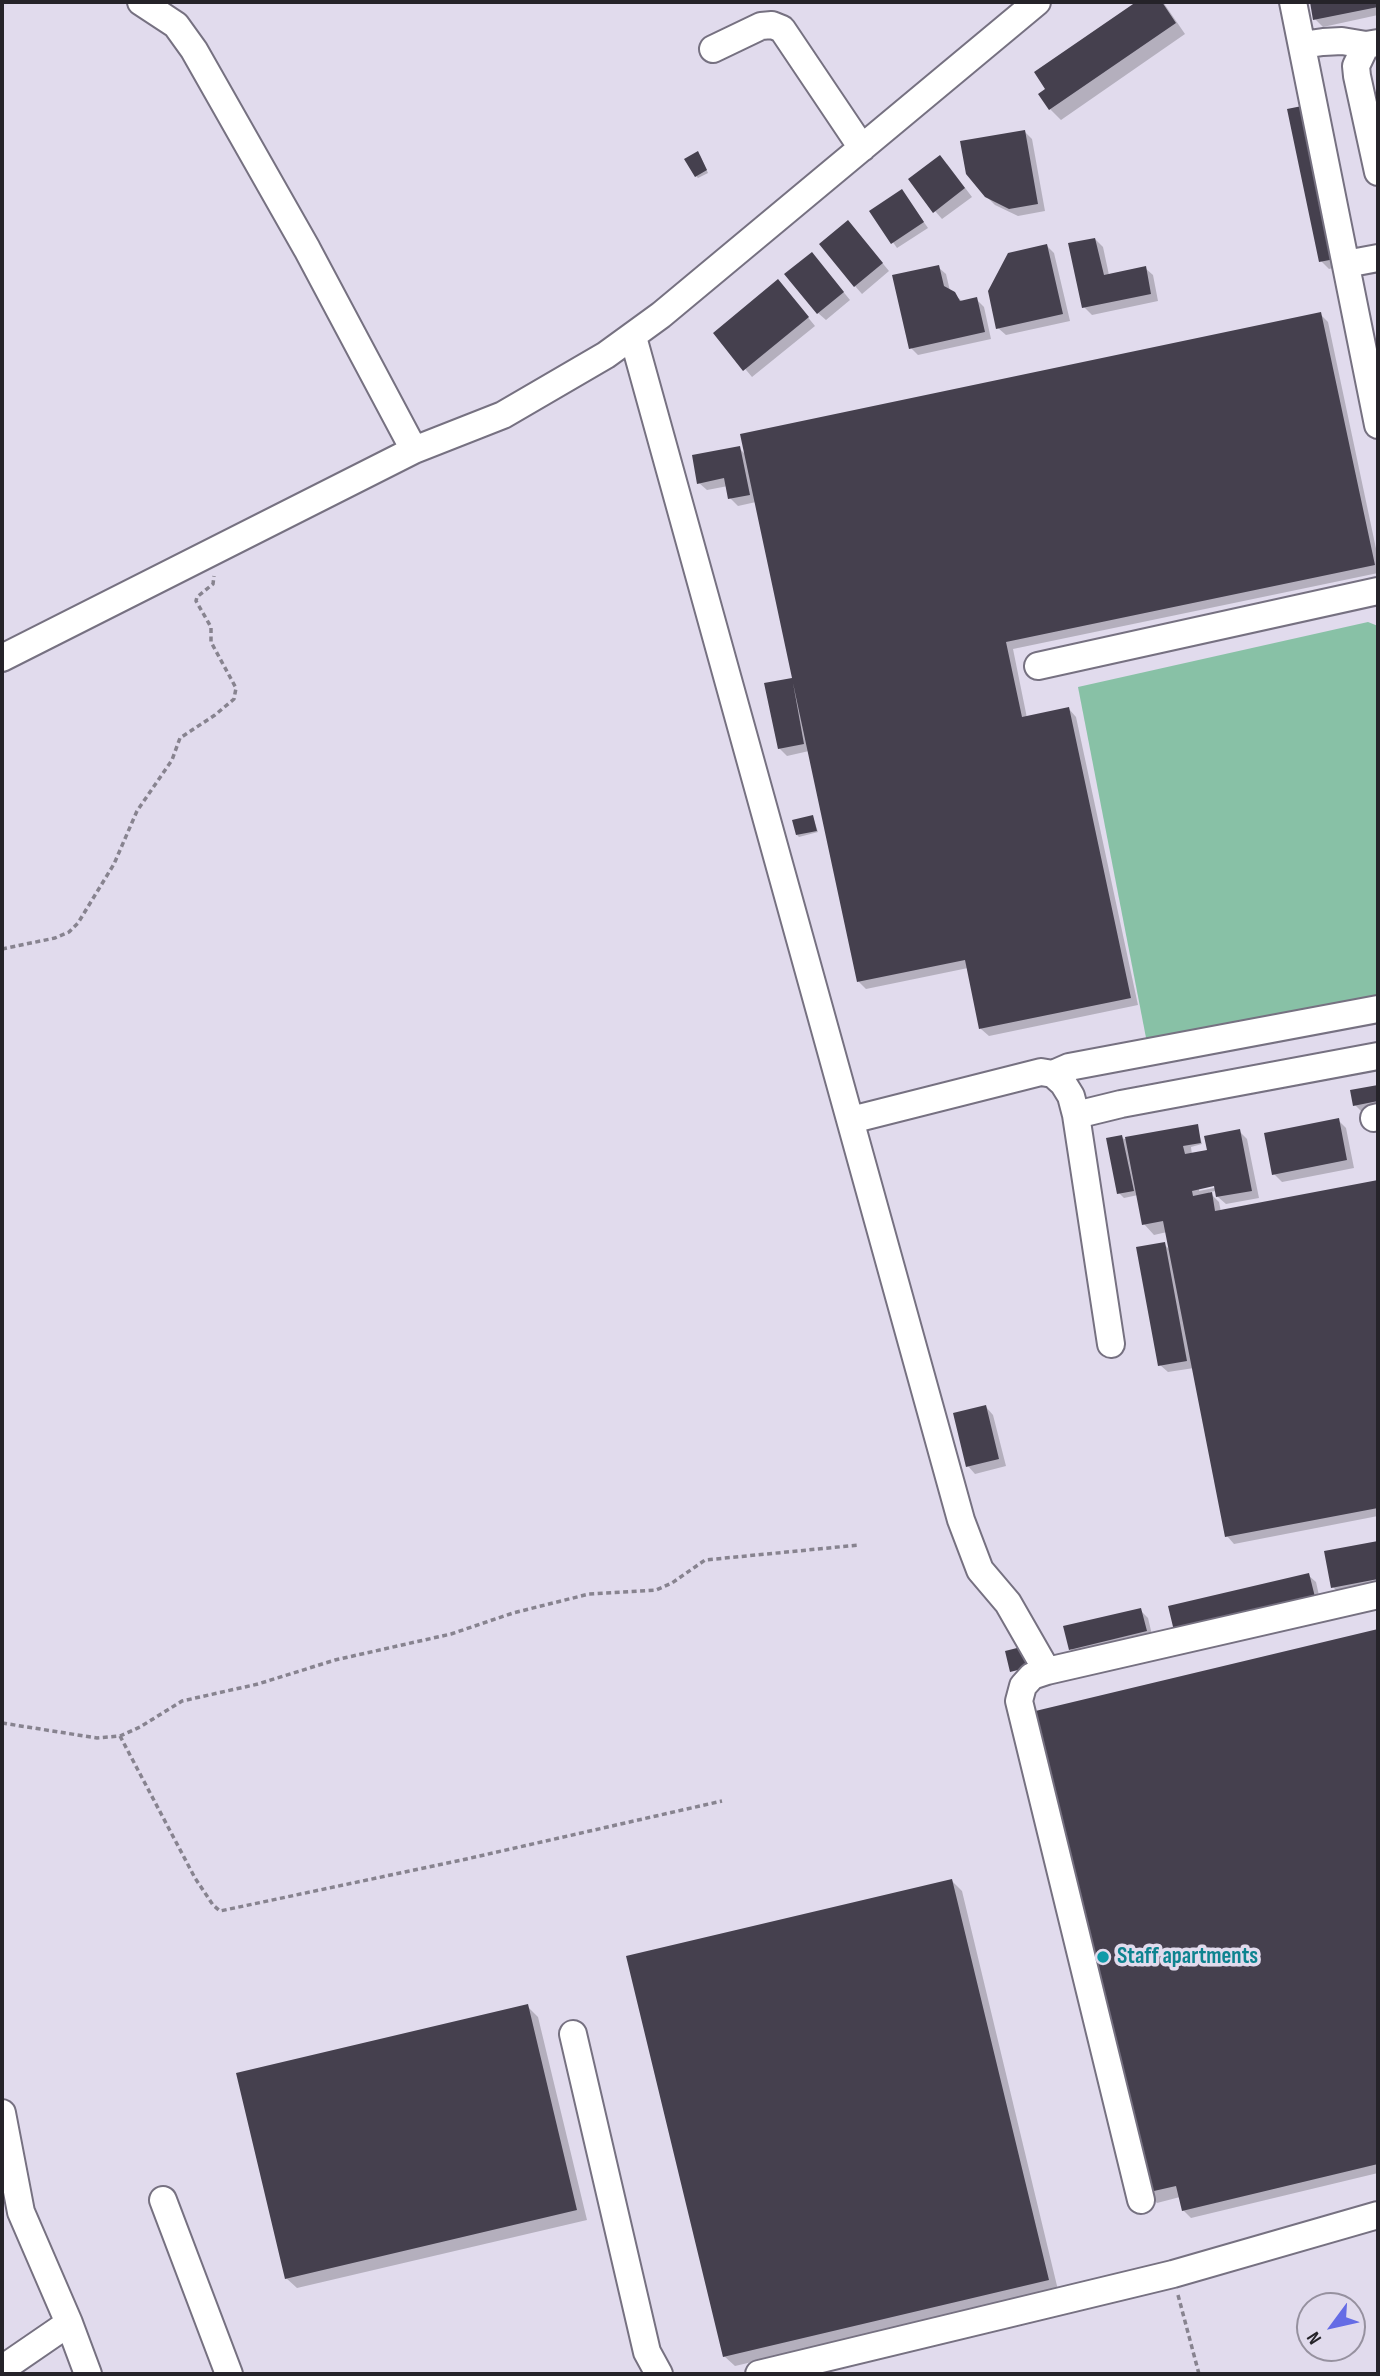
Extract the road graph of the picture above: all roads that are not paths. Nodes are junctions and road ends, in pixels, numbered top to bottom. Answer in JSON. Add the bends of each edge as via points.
{"nodes":[{"id":1,"x":141,"y":2,"type":"edge"},
{"id":2,"x":1037,"y":2,"type":"edge"},
{"id":3,"x":1293,"y":2,"type":"edge"},
{"id":4,"x":1372,"y":44,"type":"edge"},
{"id":5,"x":1302,"y":45,"type":"junction"},
{"id":6,"x":713,"y":49,"type":"dead end"},
{"id":7,"x":862,"y":148,"type":"junction"},
{"id":8,"x":1378,"y":172,"type":"edge"},
{"id":9,"x":1378,"y":258,"type":"edge"},
{"id":10,"x":1346,"y":264,"type":"junction"},
{"id":11,"x":633,"y":337,"type":"junction"},
{"id":12,"x":1378,"y":425,"type":"edge"},
{"id":13,"x":414,"y":450,"type":"junction"},
{"id":14,"x":1378,"y":591,"type":"edge"},
{"id":15,"x":2,"y":658,"type":"edge"},
{"id":16,"x":1038,"y":666,"type":"dead end"},
{"id":17,"x":1378,"y":1009,"type":"edge"},
{"id":18,"x":1378,"y":1056,"type":"edge"},
{"id":19,"x":1053,"y":1074,"type":"junction"},
{"id":20,"x":1076,"y":1115,"type":"junction"},
{"id":21,"x":851,"y":1120,"type":"junction"},
{"id":22,"x":1111,"y":1344,"type":"dead end"},
{"id":23,"x":1378,"y":1595,"type":"edge"},
{"id":24,"x":1047,"y":1671,"type":"junction"},
{"id":25,"x":573,"y":2034,"type":"dead end"},
{"id":26,"x":2,"y":2113,"type":"edge"},
{"id":27,"x":163,"y":2200,"type":"dead end"},
{"id":28,"x":1141,"y":2200,"type":"dead end"},
{"id":29,"x":1378,"y":2216,"type":"edge"},
{"id":30,"x":69,"y":2323,"type":"junction"},
{"id":31,"x":2,"y":2369,"type":"edge"},
{"id":32,"x":88,"y":2374,"type":"edge"},
{"id":33,"x":229,"y":2374,"type":"edge"},
{"id":34,"x":659,"y":2374,"type":"edge"},
{"id":35,"x":759,"y":2374,"type":"edge"}],
"edges":[{"from":1,"to":13,"type":"street","via":[[176,25],[194,50]]},
{"from":2,"to":7,"type":"street"},
{"from":3,"to":5,"type":"street"},
{"from":4,"to":5,"type":"street"},
{"from":4,"to":8,"type":"street","via":[[1356,66],[1356,76]]},
{"from":5,"to":10,"type":"street"},
{"from":6,"to":7,"type":"street","via":[[761,26],[782,29]]},
{"from":7,"to":11,"type":"street"},
{"from":9,"to":10,"type":"street"},
{"from":10,"to":12,"type":"street"},
{"from":11,"to":13,"type":"street","via":[[503,415]]},
{"from":11,"to":21,"type":"street"},
{"from":13,"to":15,"type":"street"},
{"from":14,"to":16,"type":"street"},
{"from":17,"to":19,"type":"street"},
{"from":18,"to":20,"type":"street"},
{"from":19,"to":20,"type":"street","via":[[1071,1096]]},
{"from":19,"to":21,"type":"street","via":[[1041,1072]]},
{"from":20,"to":22,"type":"street"},
{"from":21,"to":24,"type":"street","via":[[970,1550],[980,1570],[1008,1603]]},
{"from":23,"to":24,"type":"street"},
{"from":24,"to":28,"type":"street","via":[[1032,1676],[1019,1701]]},
{"from":25,"to":34,"type":"street","via":[[647,2352]]},
{"from":26,"to":30,"type":"street","via":[[21,2212]]},
{"from":27,"to":33,"type":"street"},
{"from":29,"to":35,"type":"street","via":[[1173,2274]]},
{"from":30,"to":31,"type":"street"},
{"from":30,"to":32,"type":"street"}]}
